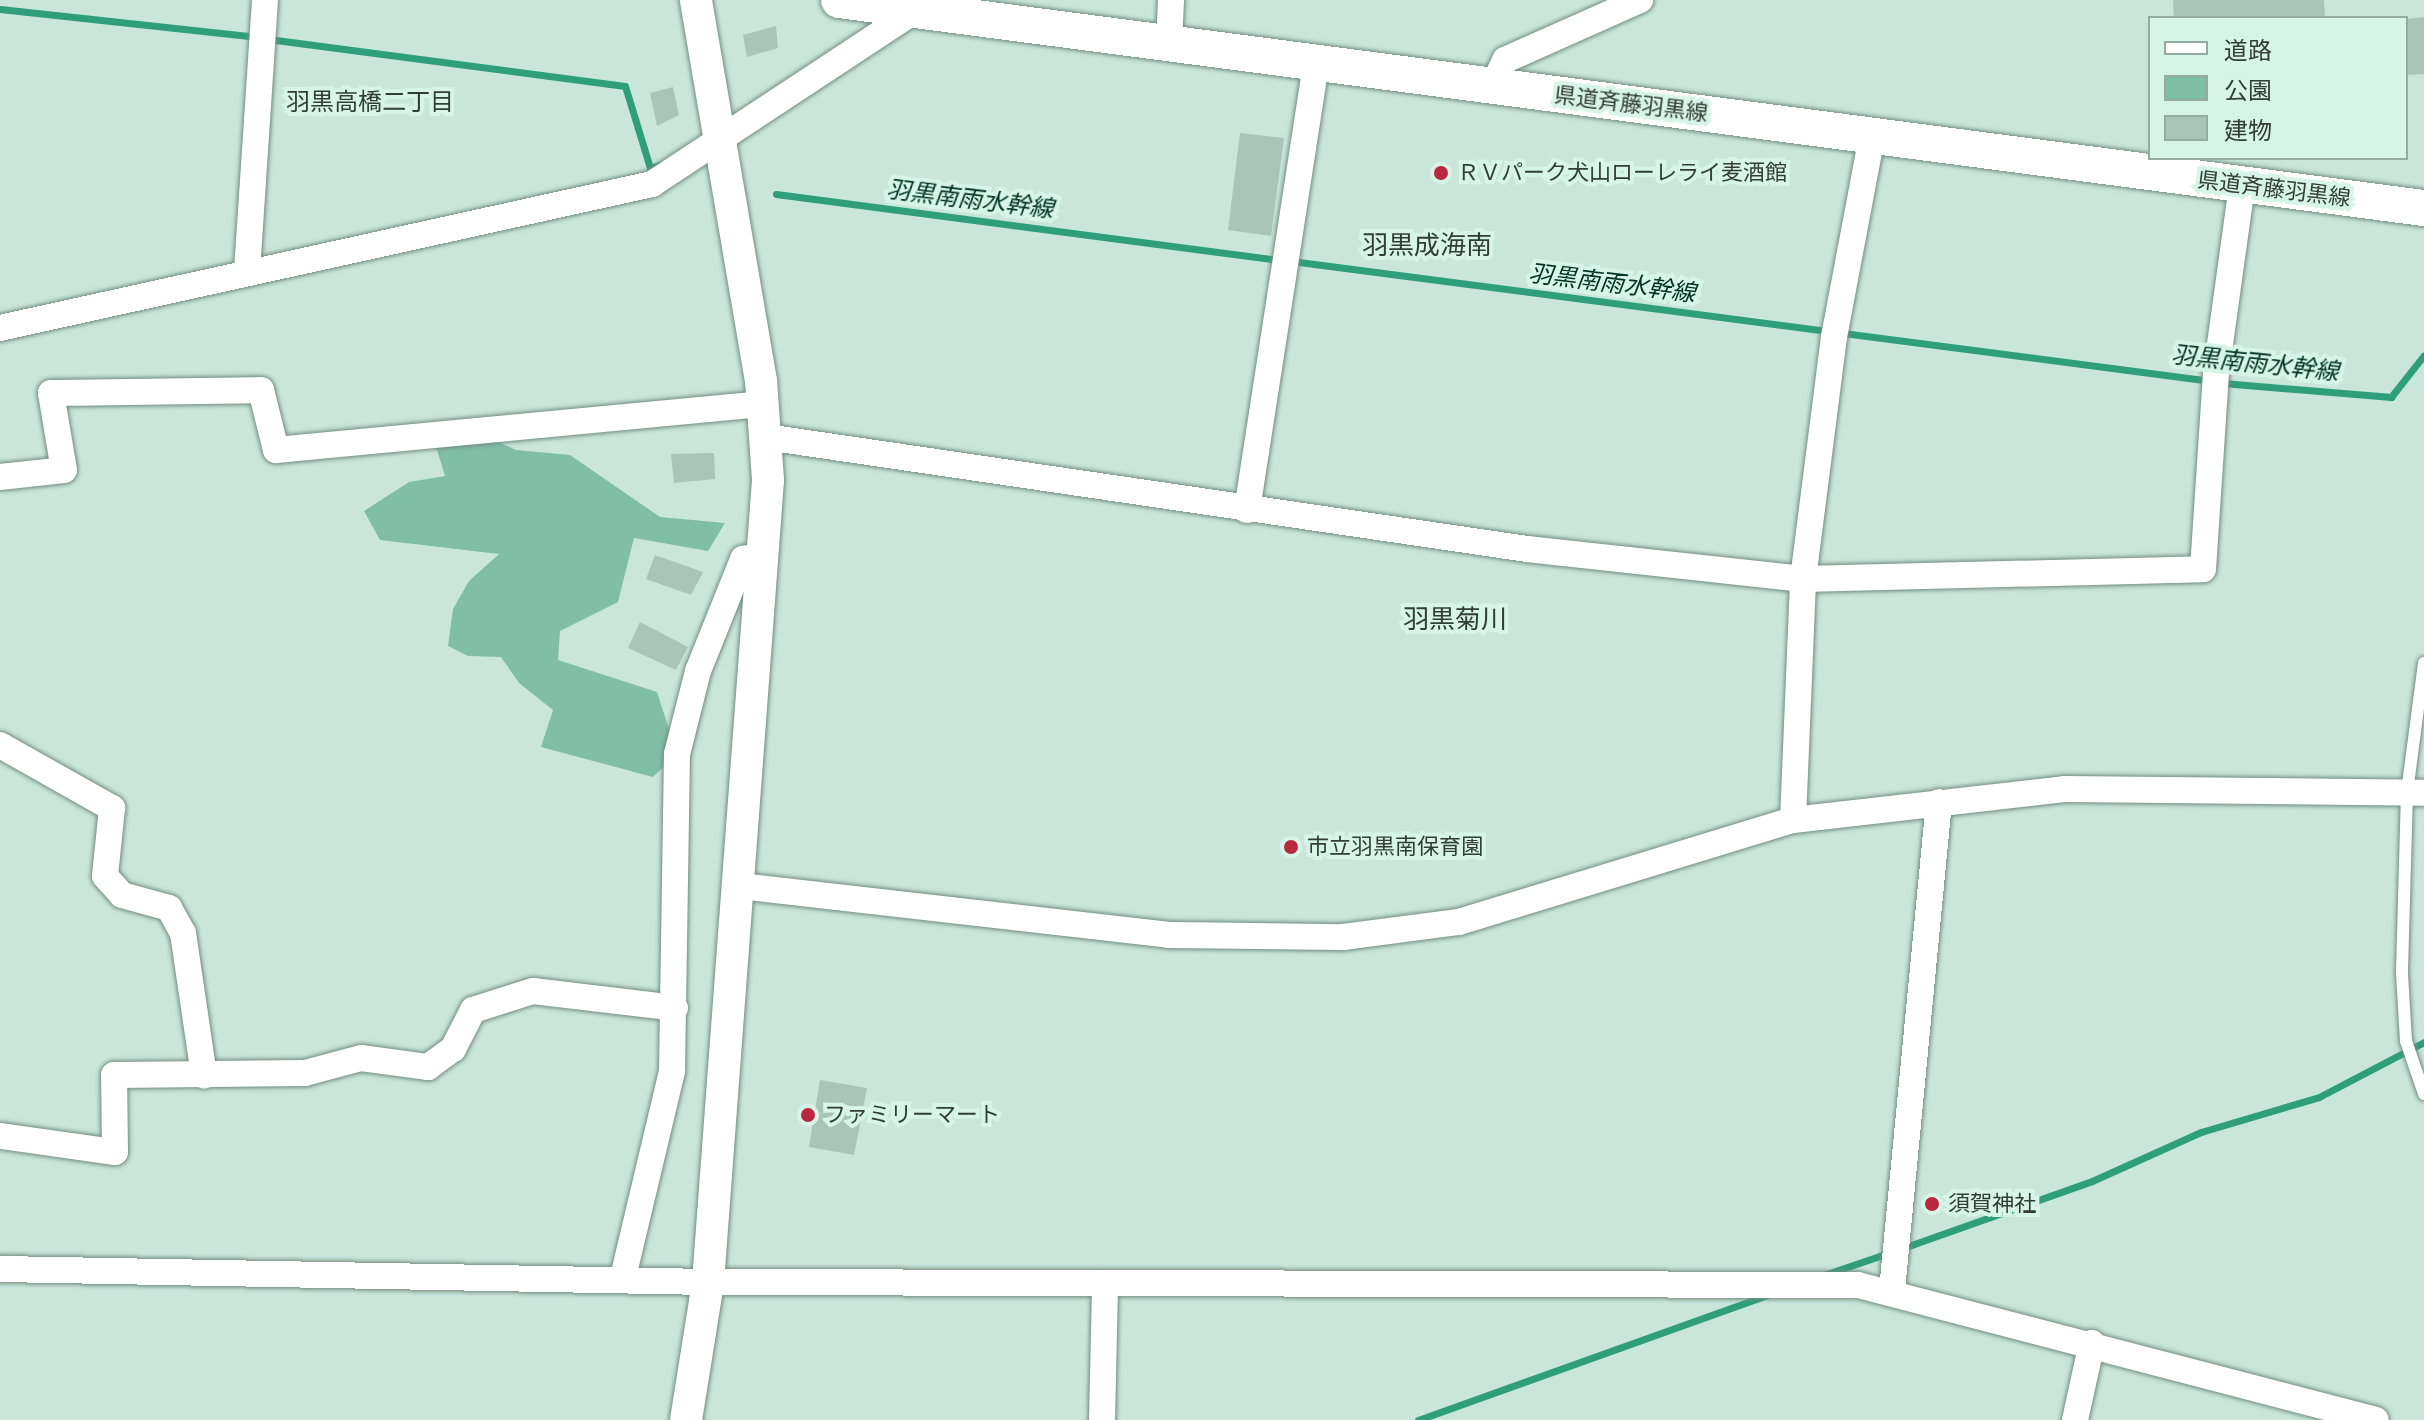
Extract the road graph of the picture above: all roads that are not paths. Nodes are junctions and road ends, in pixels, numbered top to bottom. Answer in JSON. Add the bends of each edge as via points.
{"nodes":[{"id":1,"x":265,"y":0,"type":"edge"},
{"id":2,"x":696,"y":0,"type":"edge"},
{"id":3,"x":839,"y":0,"type":"edge"},
{"id":4,"x":1171,"y":0,"type":"edge"},
{"id":5,"x":1640,"y":0,"type":"edge"},
{"id":6,"x":916,"y":10,"type":"junction"},
{"id":7,"x":1169,"y":43,"type":"junction"},
{"id":8,"x":1316,"y":62,"type":"junction"},
{"id":9,"x":1493,"y":85,"type":"junction"},
{"id":10,"x":1872,"y":135,"type":"junction"},
{"id":11,"x":720,"y":143,"type":"junction"},
{"id":12,"x":2242,"y":186,"type":"junction"},
{"id":13,"x":2424,"y":208,"type":"edge"},
{"id":14,"x":247,"y":271,"type":"junction"},
{"id":15,"x":0,"y":328,"type":"edge"},
{"id":16,"x":763,"y":404,"type":"junction"},
{"id":17,"x":766,"y":437,"type":"junction"},
{"id":18,"x":0,"y":477,"type":"edge"},
{"id":19,"x":1247,"y":510,"type":"junction"},
{"id":20,"x":763,"y":555,"type":"junction"},
{"id":21,"x":1803,"y":579,"type":"junction"},
{"id":22,"x":2424,"y":663,"type":"edge"},
{"id":23,"x":0,"y":745,"type":"edge"},
{"id":24,"x":2416,"y":792,"type":"edge"},
{"id":25,"x":1939,"y":802,"type":"junction"},
{"id":26,"x":1793,"y":820,"type":"junction"},
{"id":27,"x":740,"y":886,"type":"junction"},
{"id":28,"x":675,"y":1008,"type":"junction"},
{"id":29,"x":204,"y":1075,"type":"junction"},
{"id":30,"x":2424,"y":1094,"type":"edge"},
{"id":31,"x":0,"y":1123,"type":"edge"},
{"id":32,"x":0,"y":1137,"type":"edge"},
{"id":33,"x":0,"y":1269,"type":"edge"},
{"id":34,"x":623,"y":1277,"type":"junction"},
{"id":35,"x":708,"y":1282,"type":"junction"},
{"id":36,"x":1105,"y":1283,"type":"junction"},
{"id":37,"x":1892,"y":1290,"type":"junction"},
{"id":38,"x":2092,"y":1343,"type":"junction"},
{"id":39,"x":686,"y":1420,"type":"edge"},
{"id":40,"x":1102,"y":1420,"type":"edge"},
{"id":41,"x":2075,"y":1420,"type":"edge"},
{"id":42,"x":2376,"y":1420,"type":"edge"}],
"edges":[{"from":1,"to":14,"type":"street"},
{"from":2,"to":11,"type":"street"},
{"from":3,"to":6,"type":"main road","name":"県道斉藤羽黒線"},
{"from":4,"to":7,"type":"street"},
{"from":5,"to":9,"type":"street","via":[[1505,60]]},
{"from":6,"to":7,"type":"main road","name":"県道斉藤羽黒線"},
{"from":6,"to":11,"type":"street"},
{"from":7,"to":8,"type":"main road","name":"県道斉藤羽黒線"},
{"from":8,"to":9,"type":"main road","name":"県道斉藤羽黒線"},
{"from":8,"to":19,"type":"street"},
{"from":9,"to":10,"type":"main road","name":"県道斉藤羽黒線"},
{"from":10,"to":12,"type":"main road","name":"県道斉藤羽黒線"},
{"from":10,"to":21,"type":"street","via":[[1836,330]]},
{"from":11,"to":14,"type":"street","via":[[652,184]]},
{"from":11,"to":16,"type":"street"},
{"from":12,"to":13,"type":"main road","name":"県道斉藤羽黒線"},
{"from":12,"to":21,"type":"street","via":[[2216,382],[2203,569]]},
{"from":14,"to":15,"type":"street"},
{"from":16,"to":17,"type":"street"},
{"from":16,"to":18,"type":"street","via":[[276,450],[261,390],[51,393],[64,470]]},
{"from":17,"to":19,"type":"street"},
{"from":17,"to":20,"type":"street"},
{"from":19,"to":21,"type":"street"},
{"from":20,"to":27,"type":"street"},
{"from":20,"to":28,"type":"street","via":[[743,559],[698,671],[677,754]]},
{"from":21,"to":26,"type":"street"},
{"from":22,"to":24,"type":"lane"},
{"from":23,"to":29,"type":"street","via":[[112,808],[105,876],[122,895],[169,908],[183,933]]},
{"from":24,"to":25,"type":"street","via":[[2064,789]]},
{"from":24,"to":30,"type":"lane","via":[[2406,1041]]},
{"from":25,"to":26,"type":"street"},
{"from":25,"to":37,"type":"street"},
{"from":26,"to":27,"type":"street","via":[[1459,922],[1343,937],[1169,935]]},
{"from":27,"to":35,"type":"street"},
{"from":28,"to":29,"type":"street","via":[[533,991],[473,1010],[453,1049],[428,1067],[361,1058],[305,1073]]},
{"from":28,"to":34,"type":"street","via":[[672,1071]]},
{"from":29,"to":32,"type":"street","via":[[114,1075],[115,1152]]},
{"from":31,"to":32,"type":"street"},
{"from":33,"to":34,"type":"street"},
{"from":34,"to":35,"type":"street"},
{"from":35,"to":36,"type":"street"},
{"from":35,"to":39,"type":"street"},
{"from":36,"to":37,"type":"street","via":[[1465,1288],[1682,1282]]},
{"from":36,"to":40,"type":"street"},
{"from":37,"to":38,"type":"street"},
{"from":38,"to":41,"type":"street"},
{"from":38,"to":42,"type":"street"}]}
